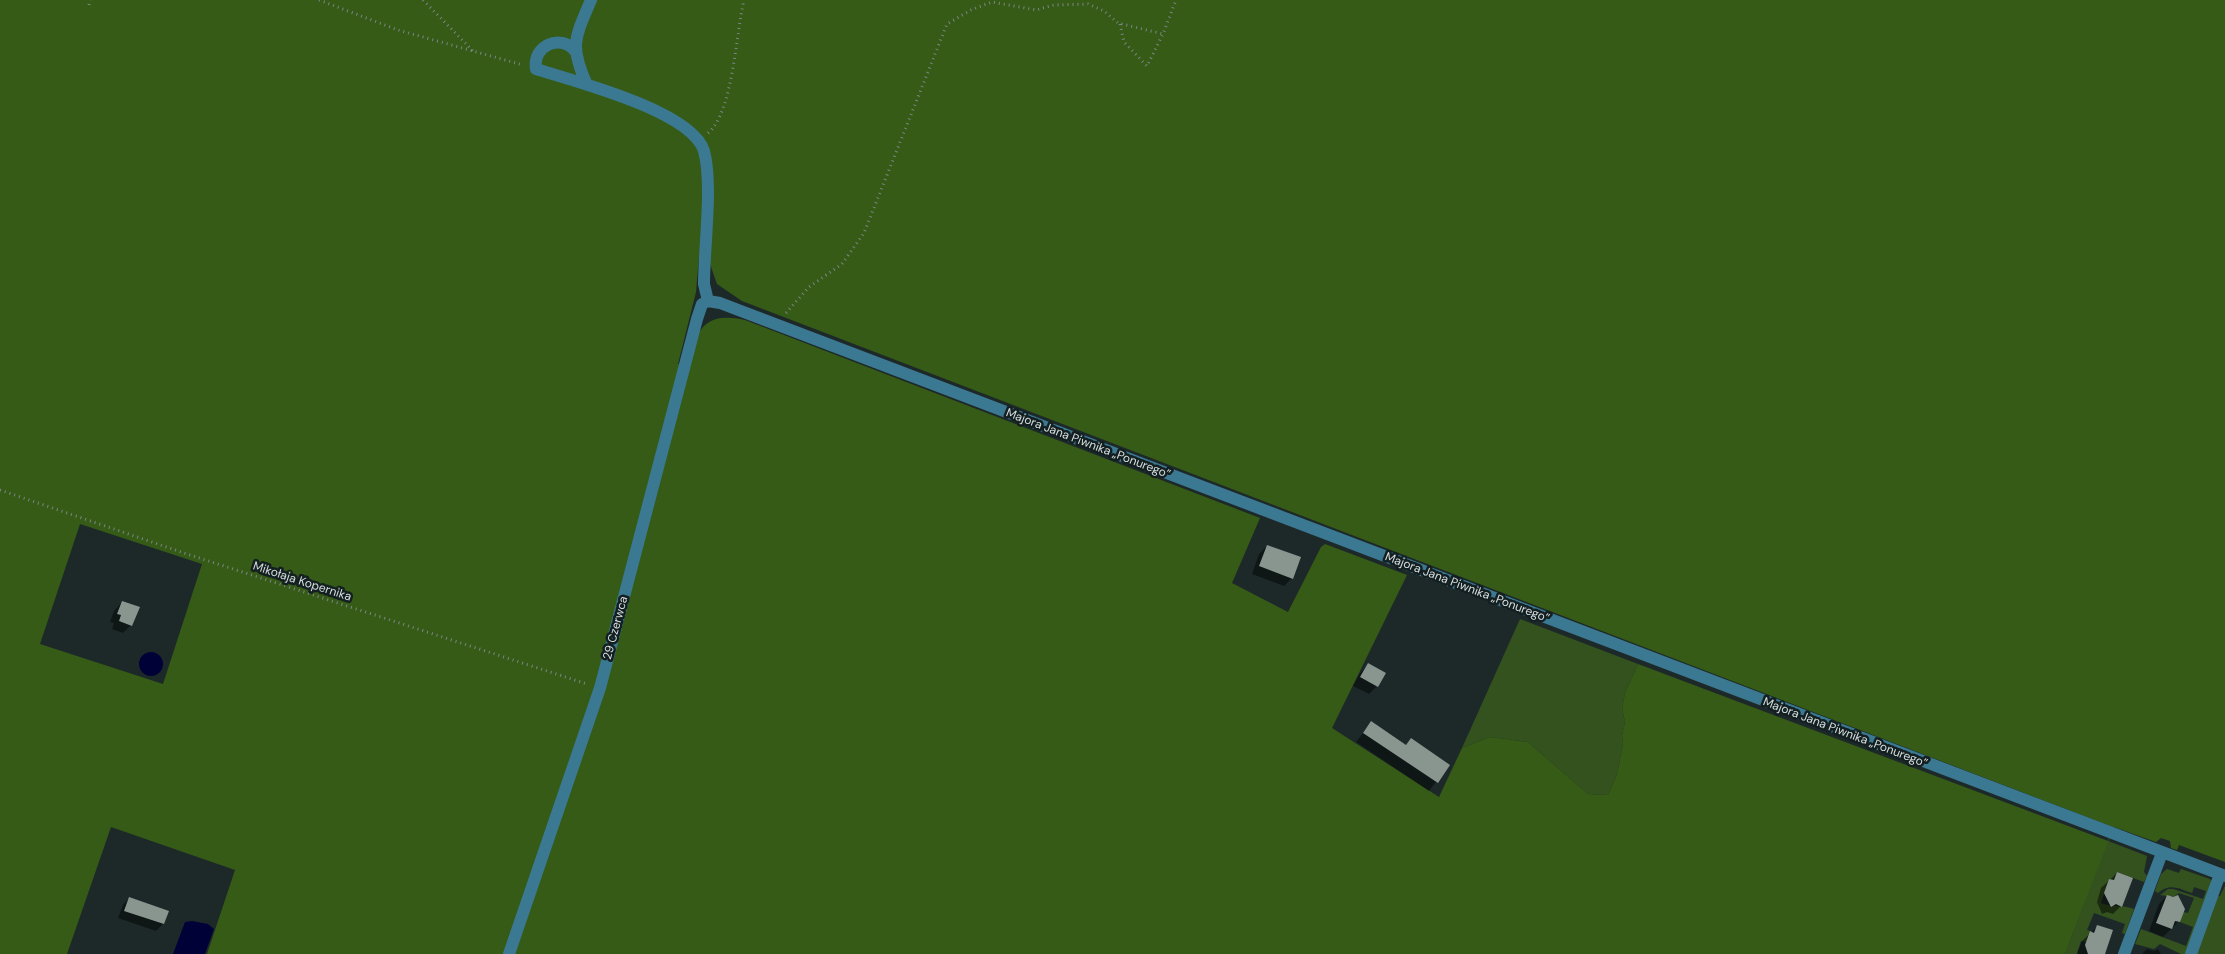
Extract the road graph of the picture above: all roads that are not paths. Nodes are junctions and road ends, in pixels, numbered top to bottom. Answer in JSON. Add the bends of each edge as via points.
{"nodes":[{"id":1,"x":591,"y":0,"type":"edge"},
{"id":2,"x":575,"y":51,"type":"junction"},
{"id":3,"x":587,"y":85,"type":"junction"},
{"id":4,"x":708,"y":301,"type":"junction"},
{"id":5,"x":2162,"y":852,"type":"junction"},
{"id":6,"x":2222,"y":875,"type":"edge"},
{"id":7,"x":509,"y":954,"type":"edge"},
{"id":8,"x":2124,"y":954,"type":"edge"},
{"id":9,"x":2191,"y":954,"type":"edge"}],
"edges":[{"from":1,"to":2,"type":"street","via":[[575,38]]},
{"from":2,"to":3,"type":"street"},
{"from":2,"to":3,"type":"street","via":[[558,42],[544,46],[537,57],[536,69]]},
{"from":3,"to":4,"type":"street","via":[[665,114],[698,138],[706,170],[704,276]]},
{"from":4,"to":5,"type":"street","name":"Majora Jana Piwnika „Ponurego”","via":[[776,324]]},
{"from":4,"to":7,"type":"street","name":"29 Czerwca","via":[[702,304],[696,319],[600,688]]},
{"from":5,"to":6,"type":"street","name":"Majora Jana Piwnika „Ponurego”"},
{"from":5,"to":8,"type":"street"},
{"from":6,"to":9,"type":"street"}]}
